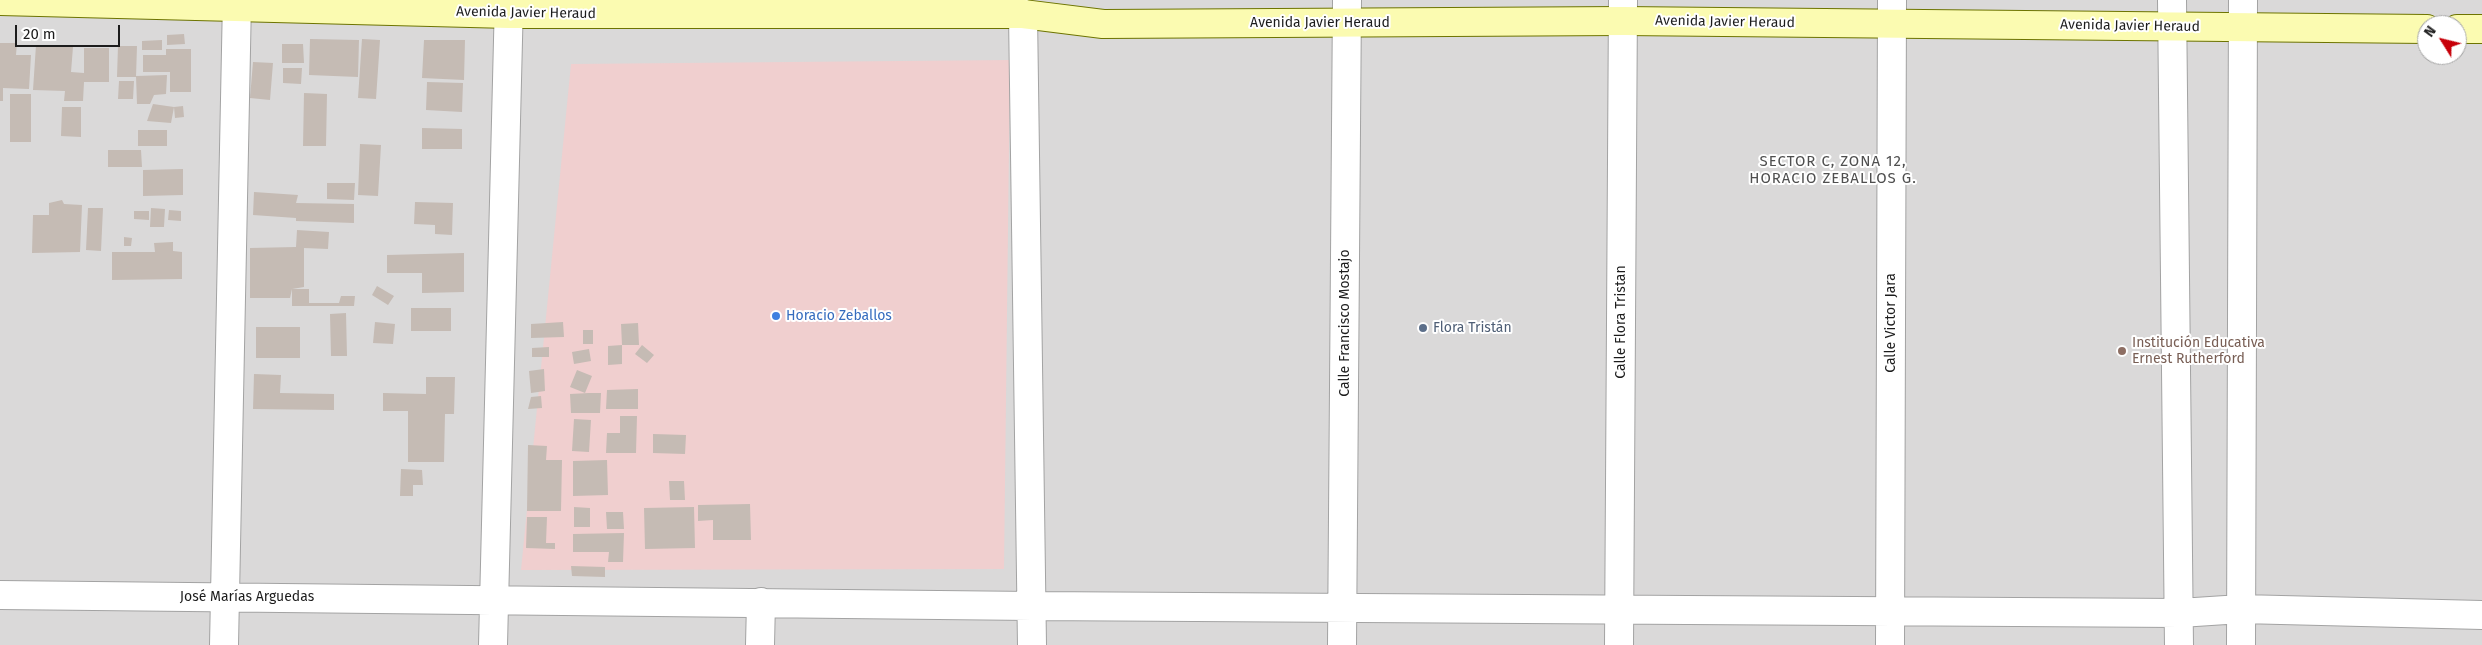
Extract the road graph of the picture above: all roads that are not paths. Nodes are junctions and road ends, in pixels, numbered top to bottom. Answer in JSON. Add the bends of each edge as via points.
{"nodes":[{"id":1,"x":1000,"y":0,"type":"edge"},
{"id":2,"x":1054,"y":0,"type":"edge"},
{"id":3,"x":2243,"y":0,"type":"edge"},
{"id":4,"x":0,"y":1,"type":"edge"},
{"id":5,"x":237,"y":4,"type":"edge"},
{"id":6,"x":509,"y":7,"type":"edge"},
{"id":7,"x":1024,"y":7,"type":"edge"},
{"id":8,"x":1623,"y":10,"type":"edge"},
{"id":9,"x":1347,"y":11,"type":"edge"},
{"id":10,"x":1892,"y":12,"type":"edge"},
{"id":11,"x":2172,"y":13,"type":"edge"},
{"id":12,"x":2242,"y":27,"type":"junction"},
{"id":13,"x":2417,"y":29,"type":"edge"},
{"id":14,"x":2467,"y":29,"type":"edge"},
{"id":15,"x":2482,"y":29,"type":"edge"},
{"id":16,"x":0,"y":595,"type":"edge"},
{"id":17,"x":225,"y":597,"type":"junction"},
{"id":18,"x":494,"y":599,"type":"junction"},
{"id":19,"x":761,"y":602,"type":"junction"},
{"id":20,"x":1032,"y":606,"type":"junction"},
{"id":21,"x":1343,"y":607,"type":"junction"},
{"id":22,"x":1620,"y":609,"type":"junction"},
{"id":23,"x":2241,"y":609,"type":"junction"},
{"id":24,"x":1890,"y":611,"type":"junction"},
{"id":25,"x":2180,"y":613,"type":"junction"},
{"id":26,"x":2482,"y":615,"type":"edge"},
{"id":27,"x":224,"y":645,"type":"edge"},
{"id":28,"x":493,"y":645,"type":"edge"},
{"id":29,"x":760,"y":645,"type":"edge"},
{"id":30,"x":1032,"y":645,"type":"edge"},
{"id":31,"x":1342,"y":645,"type":"edge"},
{"id":32,"x":1619,"y":645,"type":"edge"},
{"id":33,"x":1890,"y":645,"type":"edge"},
{"id":34,"x":2179,"y":645,"type":"edge"},
{"id":35,"x":2241,"y":645,"type":"edge"}],
"edges":[{"from":1,"to":7,"type":"street"},
{"from":2,"to":7,"type":"street","name":"Avenida Javier Heraud"},
{"from":3,"to":12,"type":"street"},
{"from":4,"to":5,"type":"street","name":"Avenida Javier Heraud"},
{"from":5,"to":6,"type":"street","name":"Avenida Javier Heraud"},
{"from":5,"to":17,"type":"street"},
{"from":6,"to":7,"type":"street","name":"Avenida Javier Heraud"},
{"from":6,"to":18,"type":"street"},
{"from":7,"to":9,"type":"street","name":"Avenida Javier Heraud","via":[[1103,24]]},
{"from":7,"to":20,"type":"street"},
{"from":8,"to":9,"type":"street","name":"Avenida Javier Heraud"},
{"from":8,"to":10,"type":"street","name":"Avenida Javier Heraud"},
{"from":8,"to":22,"type":"street","name":"Calle Flora Tristan"},
{"from":9,"to":21,"type":"street","name":"Calle Francisco Mostajo"},
{"from":10,"to":11,"type":"street","name":"Avenida Javier Heraud"},
{"from":10,"to":24,"type":"street","name":"Calle Victor Jara"},
{"from":11,"to":12,"type":"street","name":"Avenida Javier Heraud"},
{"from":11,"to":25,"type":"street"},
{"from":12,"to":13,"type":"street","name":"Avenida Javier Heraud"},
{"from":12,"to":23,"type":"street"},
{"from":14,"to":15,"type":"street"},
{"from":16,"to":17,"type":"street","name":"José Marías Arguedas"},
{"from":17,"to":18,"type":"street","name":"José Marías Arguedas"},
{"from":17,"to":27,"type":"street"},
{"from":18,"to":19,"type":"street","name":"José Marías Arguedas"},
{"from":18,"to":28,"type":"street"},
{"from":19,"to":20,"type":"street","name":"José Marías Arguedas"},
{"from":19,"to":29,"type":"street"},
{"from":20,"to":21,"type":"street","name":"José Marías Arguedas"},
{"from":20,"to":30,"type":"street"},
{"from":21,"to":22,"type":"street","name":"José Marías Arguedas"},
{"from":21,"to":31,"type":"street","name":"Calle Francisco Mostajo"},
{"from":22,"to":24,"type":"street","name":"José Marías Arguedas"},
{"from":22,"to":32,"type":"street","name":"Calle Flora Tristan"},
{"from":23,"to":25,"type":"street","name":"José Marías Arguedas"},
{"from":23,"to":26,"type":"street","name":"José Marías Arguedas"},
{"from":23,"to":35,"type":"street"},
{"from":24,"to":25,"type":"street","name":"José Marías Arguedas"},
{"from":24,"to":33,"type":"street","name":"Calle Victor Jara"},
{"from":25,"to":34,"type":"street"}]}
